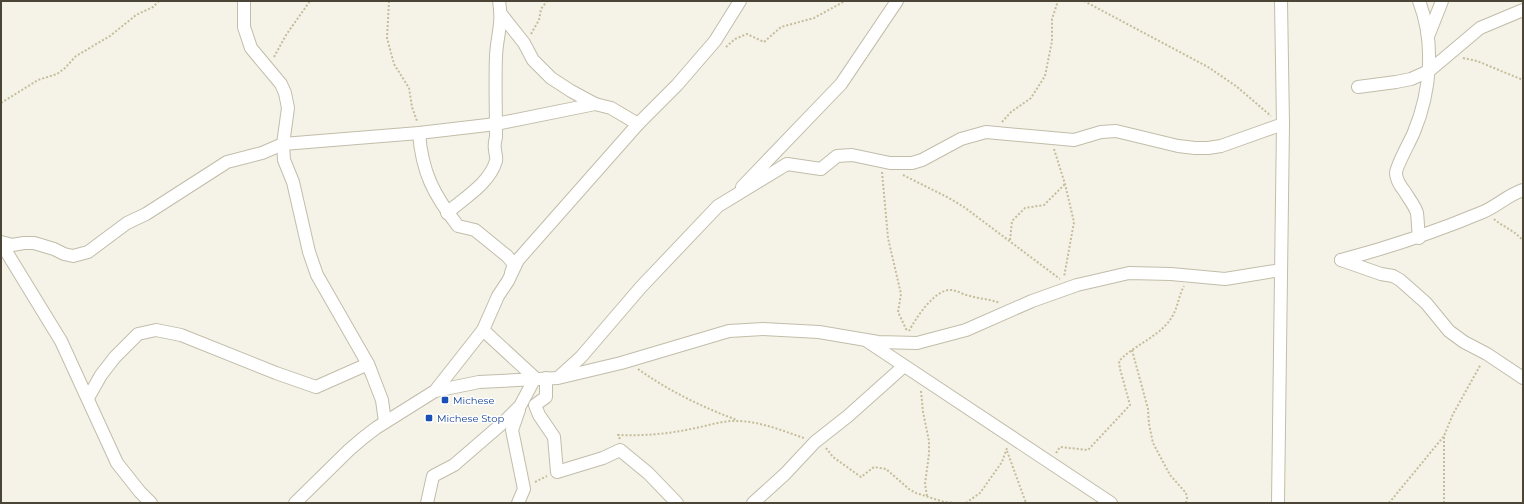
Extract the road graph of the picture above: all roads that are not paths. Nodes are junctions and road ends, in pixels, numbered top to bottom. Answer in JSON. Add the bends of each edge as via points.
{"nodes":[{"id":1,"x":244,"y":1,"type":"edge"},
{"id":2,"x":499,"y":1,"type":"edge"},
{"id":3,"x":740,"y":1,"type":"edge"},
{"id":4,"x":897,"y":1,"type":"edge"},
{"id":5,"x":1281,"y":1,"type":"edge"},
{"id":6,"x":1419,"y":1,"type":"edge"},
{"id":7,"x":1442,"y":1,"type":"edge"},
{"id":8,"x":1523,"y":10,"type":"edge"},
{"id":9,"x":501,"y":14,"type":"junction"},
{"id":10,"x":1429,"y":36,"type":"junction"},
{"id":11,"x":1429,"y":71,"type":"junction"},
{"id":12,"x":1358,"y":87,"type":"dead end"},
{"id":13,"x":595,"y":104,"type":"junction"},
{"id":14,"x":496,"y":124,"type":"junction"},
{"id":15,"x":638,"y":124,"type":"junction"},
{"id":16,"x":1283,"y":124,"type":"junction"},
{"id":17,"x":419,"y":133,"type":"junction"},
{"id":18,"x":283,"y":144,"type":"junction"},
{"id":19,"x":1523,"y":190,"type":"edge"},
{"id":20,"x":731,"y":198,"type":"junction"},
{"id":21,"x":447,"y":213,"type":"junction"},
{"id":22,"x":1419,"y":238,"type":"junction"},
{"id":23,"x":1,"y":243,"type":"edge"},
{"id":24,"x":1281,"y":270,"type":"junction"},
{"id":25,"x":508,"y":281,"type":"junction"},
{"id":26,"x":483,"y":330,"type":"junction"},
{"id":27,"x":865,"y":340,"type":"junction"},
{"id":28,"x":368,"y":364,"type":"junction"},
{"id":29,"x":904,"y":366,"type":"junction"},
{"id":30,"x":547,"y":378,"type":"junction"},
{"id":31,"x":1523,"y":378,"type":"edge"},
{"id":32,"x":435,"y":391,"type":"junction"},
{"id":33,"x":88,"y":398,"type":"junction"},
{"id":34,"x":520,"y":406,"type":"junction"},
{"id":35,"x":386,"y":422,"type":"junction"},
{"id":36,"x":518,"y":502,"type":"edge"},
{"id":37,"x":151,"y":503,"type":"edge"},
{"id":38,"x":295,"y":503,"type":"edge"},
{"id":39,"x":427,"y":503,"type":"edge"},
{"id":40,"x":677,"y":503,"type":"edge"},
{"id":41,"x":753,"y":503,"type":"edge"},
{"id":42,"x":1111,"y":503,"type":"edge"},
{"id":43,"x":1278,"y":503,"type":"edge"}],
"edges":[{"from":1,"to":18,"type":"street","via":[[244,27],[251,48],[281,84],[285,93],[288,108]]},
{"from":2,"to":9,"type":"street"},
{"from":3,"to":15,"type":"street","via":[[715,41],[677,85]]},
{"from":4,"to":20,"type":"street","via":[[841,84]]},
{"from":5,"to":16,"type":"street"},
{"from":6,"to":10,"type":"street"},
{"from":7,"to":10,"type":"street"},
{"from":8,"to":11,"type":"street","via":[[1480,28]]},
{"from":9,"to":13,"type":"street","via":[[533,60],[551,78]]},
{"from":9,"to":14,"type":"street","via":[[496,54]]},
{"from":10,"to":11,"type":"street"},
{"from":11,"to":12,"type":"street","via":[[1411,79]]},
{"from":11,"to":22,"type":"street","via":[[1423,107],[1396,173],[1417,213]]},
{"from":13,"to":14,"type":"street"},
{"from":13,"to":15,"type":"street","via":[[611,108]]},
{"from":14,"to":17,"type":"street"},
{"from":14,"to":21,"type":"street","via":[[496,160],[489,175],[478,188]]},
{"from":15,"to":25,"type":"street","via":[[518,260]]},
{"from":16,"to":20,"type":"street","via":[[1221,146],[1208,148],[1178,146],[1116,131],[1101,132],[1074,140],[986,132],[961,139],[912,163],[903,164],[852,155],[837,156],[821,169],[787,164]]},
{"from":16,"to":24,"type":"street"},
{"from":17,"to":18,"type":"street"},
{"from":17,"to":21,"type":"street","via":[[424,167],[436,197]]},
{"from":18,"to":23,"type":"street","via":[[262,153],[227,162],[146,214],[127,223],[81,255],[72,256],[34,243]]},
{"from":18,"to":28,"type":"street","via":[[284,160],[293,182],[315,270]]},
{"from":19,"to":22,"type":"street","via":[[1486,211]]},
{"from":20,"to":30,"type":"street","via":[[718,206],[641,287],[581,357]]},
{"from":21,"to":25,"type":"street","via":[[458,226],[475,230],[514,264]]},
{"from":22,"to":31,"type":"street","via":[[1341,260],[1400,280],[1426,304],[1449,331]]},
{"from":23,"to":33,"type":"street","via":[[61,341]]},
{"from":24,"to":27,"type":"street","via":[[1225,279],[1129,273],[1077,285],[1032,301],[966,330],[917,343]]},
{"from":24,"to":43,"type":"street"},
{"from":25,"to":26,"type":"street","via":[[498,296]]},
{"from":26,"to":30,"type":"street"},
{"from":26,"to":32,"type":"street"},
{"from":27,"to":29,"type":"street"},
{"from":27,"to":30,"type":"street","via":[[812,332],[763,329],[729,331],[628,361]]},
{"from":28,"to":33,"type":"street","via":[[316,387],[181,336],[156,330],[138,334],[115,357]]},
{"from":28,"to":35,"type":"street","via":[[382,400]]},
{"from":29,"to":41,"type":"street","via":[[815,442]]},
{"from":29,"to":42,"type":"street"},
{"from":30,"to":32,"type":"street","via":[[479,382]]},
{"from":30,"to":34,"type":"street"},
{"from":30,"to":40,"type":"street","via":[[546,397],[535,405],[554,437],[558,472],[620,450],[648,473]]},
{"from":32,"to":35,"type":"street"},
{"from":33,"to":37,"type":"street","via":[[116,463]]},
{"from":34,"to":36,"type":"street","via":[[512,430],[524,489]]},
{"from":34,"to":39,"type":"street","via":[[454,465],[433,476]]},
{"from":35,"to":38,"type":"street","via":[[349,450]]}]}
